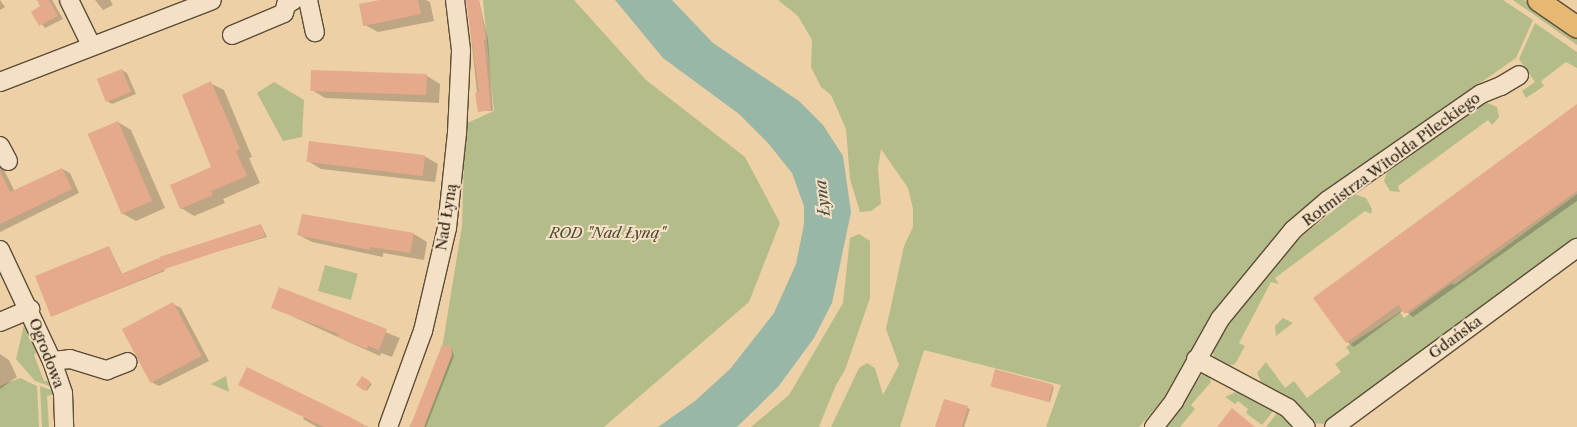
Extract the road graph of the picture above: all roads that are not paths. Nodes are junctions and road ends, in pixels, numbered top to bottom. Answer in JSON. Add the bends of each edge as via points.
{"nodes":[{"id":1,"x":69,"y":0,"type":"edge"},
{"id":2,"x":212,"y":0,"type":"edge"},
{"id":3,"x":294,"y":0,"type":"edge"},
{"id":4,"x":308,"y":0,"type":"edge"},
{"id":5,"x":455,"y":0,"type":"edge"},
{"id":6,"x":1538,"y":0,"type":"edge"},
{"id":7,"x":1577,"y":27,"type":"edge"},
{"id":8,"x":315,"y":32,"type":"dead end"},
{"id":9,"x":232,"y":35,"type":"dead end"},
{"id":10,"x":92,"y":46,"type":"junction"},
{"id":11,"x":1519,"y":74,"type":"dead end"},
{"id":12,"x":0,"y":82,"type":"edge"},
{"id":13,"x":1577,"y":248,"type":"edge"},
{"id":14,"x":0,"y":250,"type":"edge"},
{"id":15,"x":30,"y":310,"type":"junction"},
{"id":16,"x":0,"y":322,"type":"edge"},
{"id":17,"x":1196,"y":359,"type":"junction"},
{"id":18,"x":52,"y":361,"type":"junction"},
{"id":19,"x":128,"y":362,"type":"dead end"},
{"id":20,"x":64,"y":427,"type":"edge"},
{"id":21,"x":388,"y":427,"type":"edge"},
{"id":22,"x":1154,"y":427,"type":"edge"},
{"id":23,"x":1306,"y":427,"type":"edge"},
{"id":24,"x":1334,"y":427,"type":"edge"}],
"edges":[{"from":1,"to":10,"type":"street"},
{"from":2,"to":10,"type":"street"},
{"from":3,"to":9,"type":"street","via":[[286,5],[284,14]]},
{"from":4,"to":8,"type":"street"},
{"from":5,"to":21,"type":"street","name":"Nad Łyną","via":[[461,50],[447,228],[424,331]]},
{"from":6,"to":7,"type":"main road"},
{"from":10,"to":12,"type":"street"},
{"from":11,"to":17,"type":"street","name":"Rotmistrza Witolda Pileckiego","via":[[1481,94],[1305,219],[1276,248],[1237,297]]},
{"from":13,"to":24,"type":"street","name":"Gdańska"},
{"from":14,"to":15,"type":"street","name":"Ogrodowa"},
{"from":15,"to":16,"type":"street","name":"Ogrodowa"},
{"from":15,"to":18,"type":"street","name":"Ogrodowa"},
{"from":17,"to":22,"type":"street","name":"Rotmistrza Witolda Pileckiego","via":[[1174,401]]},
{"from":17,"to":23,"type":"street","via":[[1288,408]]},
{"from":18,"to":19,"type":"street","via":[[70,359],[107,370]]},
{"from":18,"to":20,"type":"street","name":"Ogrodowa","via":[[63,393]]}]}
